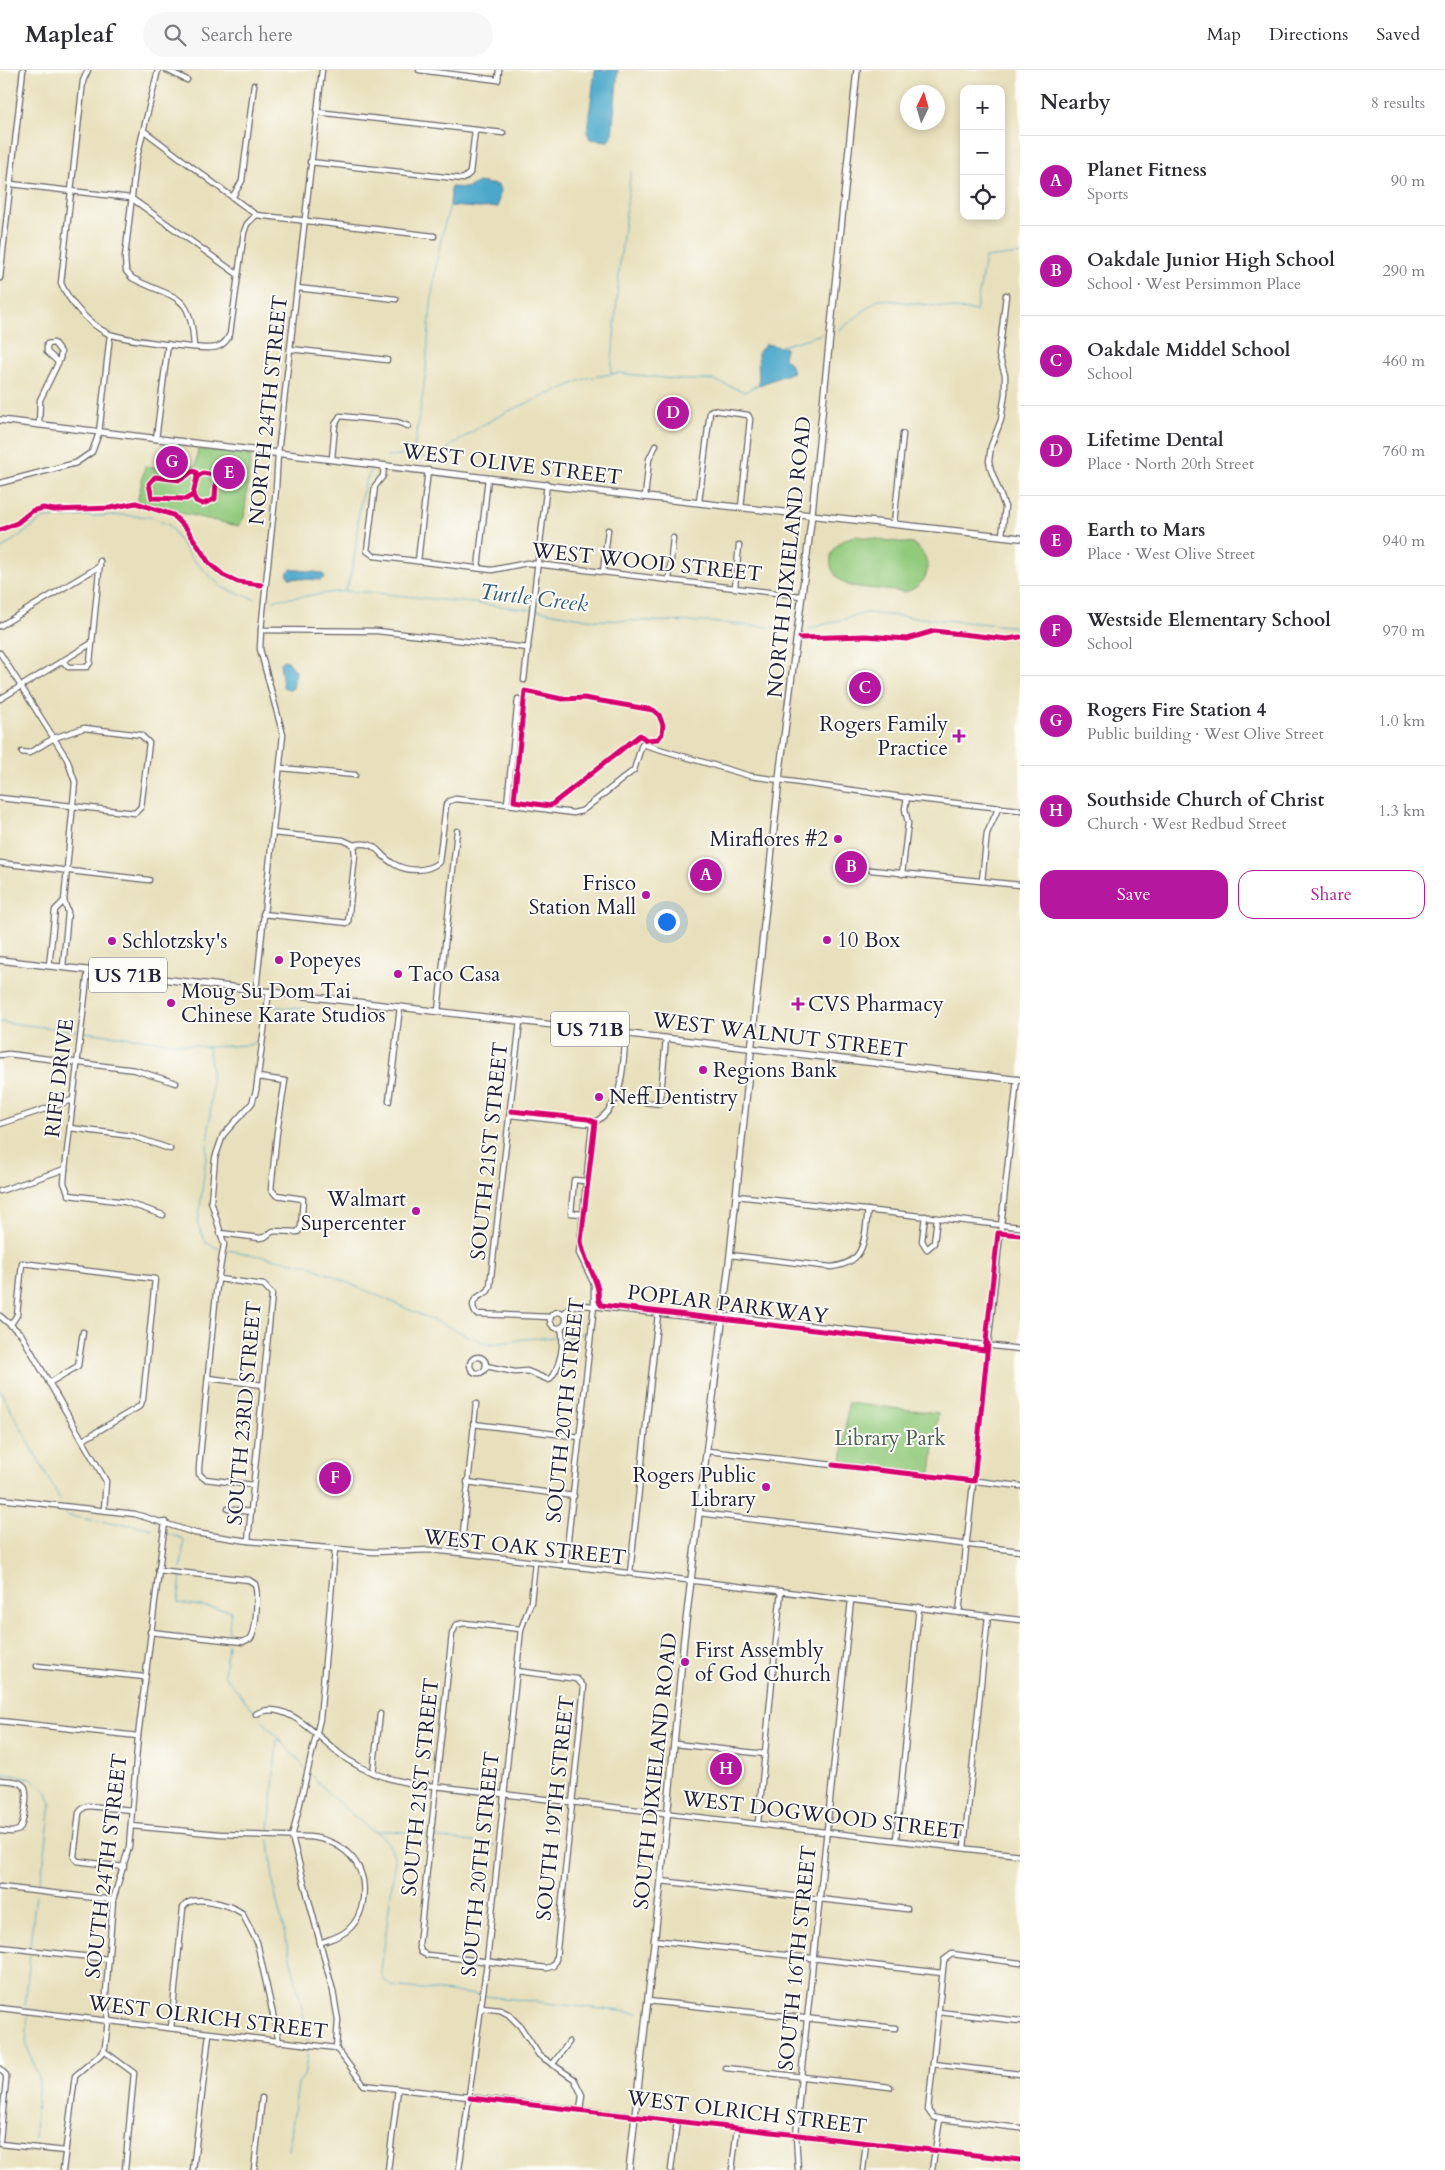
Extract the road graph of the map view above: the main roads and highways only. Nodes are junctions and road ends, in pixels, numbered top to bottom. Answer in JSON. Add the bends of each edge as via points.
{"nodes":[{"id":1,"x":857,"y":70,"type":"edge"},
{"id":2,"x":0,"y":420,"type":"edge"},
{"id":3,"x":812,"y":516,"type":"junction"},
{"id":4,"x":1020,"y":538,"type":"edge"},
{"id":5,"x":0,"y":960,"type":"edge"},
{"id":6,"x":751,"y":1048,"type":"junction"},
{"id":7,"x":1019,"y":1079,"type":"edge"},
{"id":8,"x":629,"y":2170,"type":"edge"}],
"edges":[{"from":1,"to":3,"type":"main road","name":"NORTH DIXIELAND ROAD"},
{"from":2,"to":3,"type":"main road","name":"WEST OLIVE STREET"},
{"from":3,"to":4,"type":"main road","name":"WEST OLIVE STREET"},
{"from":3,"to":6,"type":"main road","name":"NORTH DIXIELAND ROAD"},
{"from":5,"to":6,"type":"main road","name":"WEST WALNUT STREET","number":"US 71B"},
{"from":6,"to":7,"type":"main road","name":"WEST WALNUT STREET","number":"US 71B"},
{"from":6,"to":8,"type":"main road","name":"SOUTH DIXIELAND ROAD"}]}
